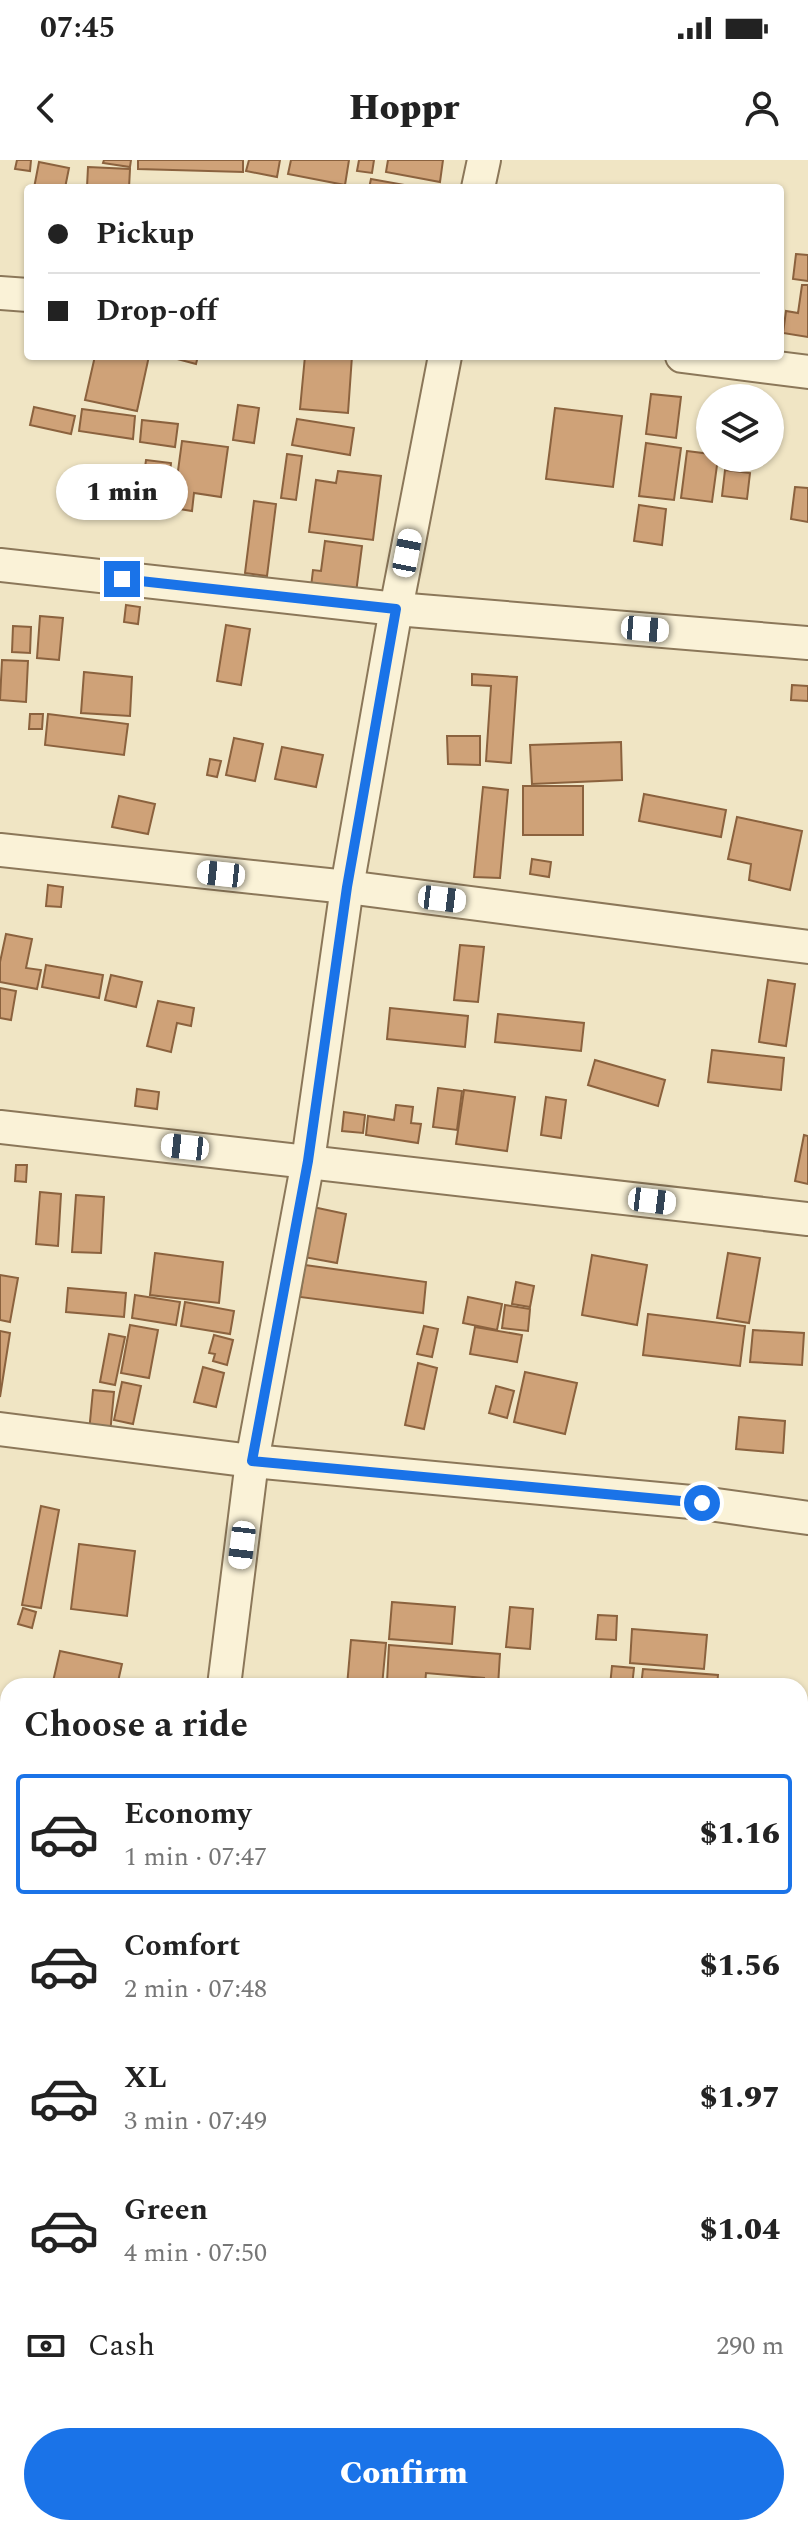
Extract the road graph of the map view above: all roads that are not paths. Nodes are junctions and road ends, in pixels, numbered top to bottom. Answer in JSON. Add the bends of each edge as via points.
{"nodes":[{"id":1,"x":484,"y":160,"type":"edge"},
{"id":2,"x":479,"y":184,"type":"edge"},
{"id":3,"x":0,"y":293,"type":"edge"},
{"id":4,"x":24,"y":295,"type":"edge"},
{"id":5,"x":444,"y":360,"type":"edge"},
{"id":6,"x":714,"y":360,"type":"edge"},
{"id":7,"x":808,"y":372,"type":"edge"},
{"id":8,"x":0,"y":565,"type":"edge"},
{"id":9,"x":396,"y":609,"type":"junction"},
{"id":10,"x":808,"y":643,"type":"edge"},
{"id":11,"x":0,"y":850,"type":"edge"},
{"id":12,"x":347,"y":887,"type":"junction"},
{"id":13,"x":808,"y":947,"type":"edge"},
{"id":14,"x":0,"y":1127,"type":"edge"},
{"id":15,"x":308,"y":1161,"type":"junction"},
{"id":16,"x":808,"y":1219,"type":"edge"},
{"id":17,"x":0,"y":1429,"type":"edge"},
{"id":18,"x":252,"y":1461,"type":"junction"},
{"id":19,"x":808,"y":1518,"type":"edge"},
{"id":20,"x":225,"y":1678,"type":"edge"}],
"edges":[{"from":1,"to":2,"type":"street"},
{"from":3,"to":4,"type":"street"},
{"from":5,"to":9,"type":"street"},
{"from":6,"to":7,"type":"street"},
{"from":8,"to":9,"type":"street"},
{"from":9,"to":10,"type":"street"},
{"from":9,"to":12,"type":"street"},
{"from":11,"to":12,"type":"street"},
{"from":12,"to":13,"type":"street"},
{"from":12,"to":15,"type":"street"},
{"from":14,"to":15,"type":"street"},
{"from":15,"to":16,"type":"street"},
{"from":15,"to":18,"type":"street"},
{"from":17,"to":18,"type":"street"},
{"from":18,"to":19,"type":"street","via":[[702,1503]]},
{"from":18,"to":20,"type":"street"}]}
